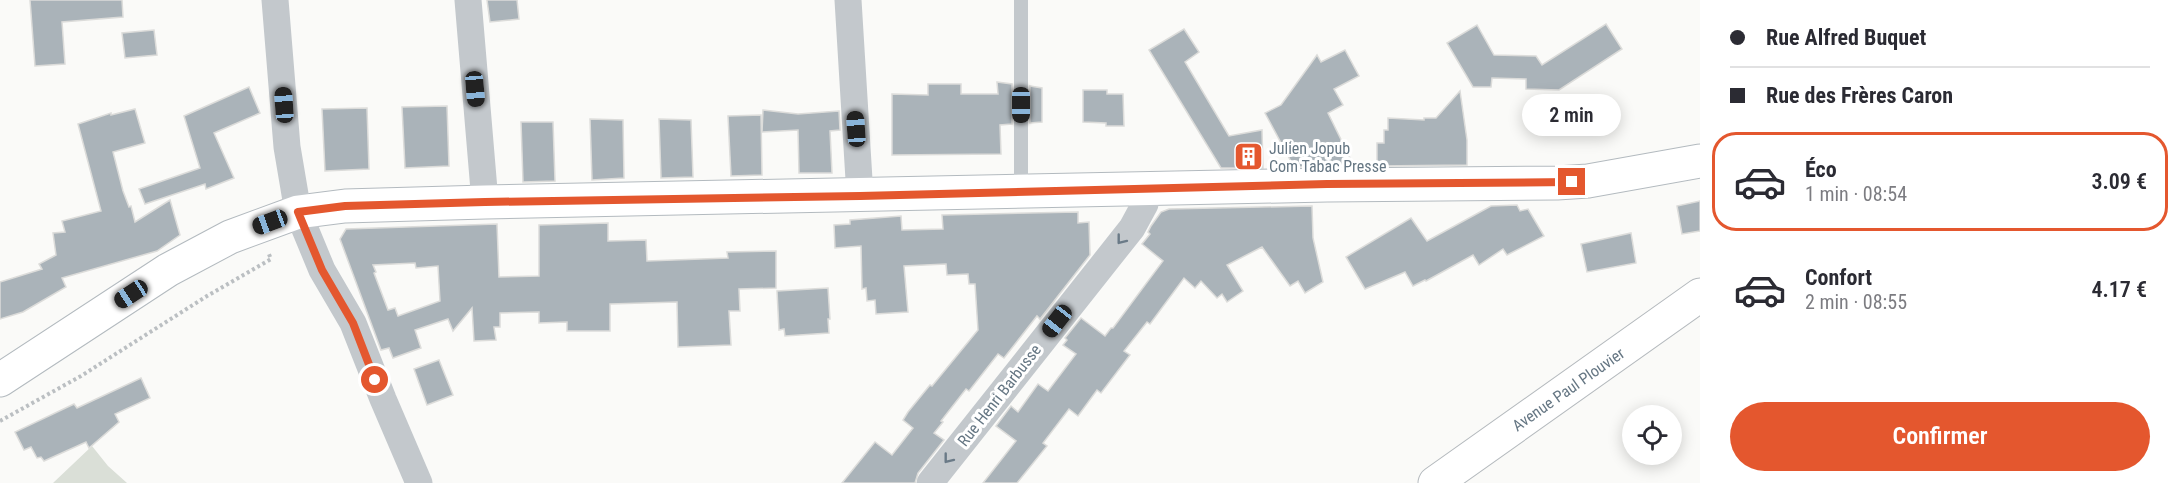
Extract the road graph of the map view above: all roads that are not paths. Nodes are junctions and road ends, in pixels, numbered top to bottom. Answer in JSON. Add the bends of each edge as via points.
{"nodes":[{"id":1,"x":275,"y":0,"type":"edge"},
{"id":2,"x":468,"y":0,"type":"edge"},
{"id":3,"x":848,"y":0,"type":"edge"},
{"id":4,"x":1021,"y":0,"type":"edge"},
{"id":5,"x":1700,"y":161,"type":"edge"},
{"id":6,"x":1146,"y":189,"type":"junction"},
{"id":7,"x":1021,"y":191,"type":"junction"},
{"id":8,"x":860,"y":196,"type":"junction"},
{"id":9,"x":485,"y":202,"type":"junction"},
{"id":10,"x":298,"y":212,"type":"junction"},
{"id":11,"x":1700,"y":295,"type":"edge"},
{"id":12,"x":0,"y":380,"type":"edge"},
{"id":13,"x":419,"y":483,"type":"edge"},
{"id":14,"x":930,"y":483,"type":"edge"},
{"id":15,"x":1435,"y":483,"type":"edge"}],
"edges":[{"from":1,"to":10,"type":"street","via":[[287,147]]},
{"from":2,"to":9,"type":"street"},
{"from":3,"to":8,"type":"street"},
{"from":4,"to":7,"type":"lane"},
{"from":5,"to":6,"type":"main road","via":[[1599,180],[1557,183]]},
{"from":6,"to":7,"type":"main road"},
{"from":6,"to":14,"type":"street","name":"Rue Henri Barbusse","one_way":true,"via":[[1145,204],[1132,228]]},
{"from":7,"to":8,"type":"main road"},
{"from":8,"to":9,"type":"main road"},
{"from":9,"to":10,"type":"main road","via":[[345,206]]},
{"from":10,"to":12,"type":"main road","via":[[230,237],[168,270]]},
{"from":10,"to":13,"type":"street","via":[[322,270],[353,323]]},
{"from":11,"to":15,"type":"main road","name":"Avenue Paul Plouvier"}]}
